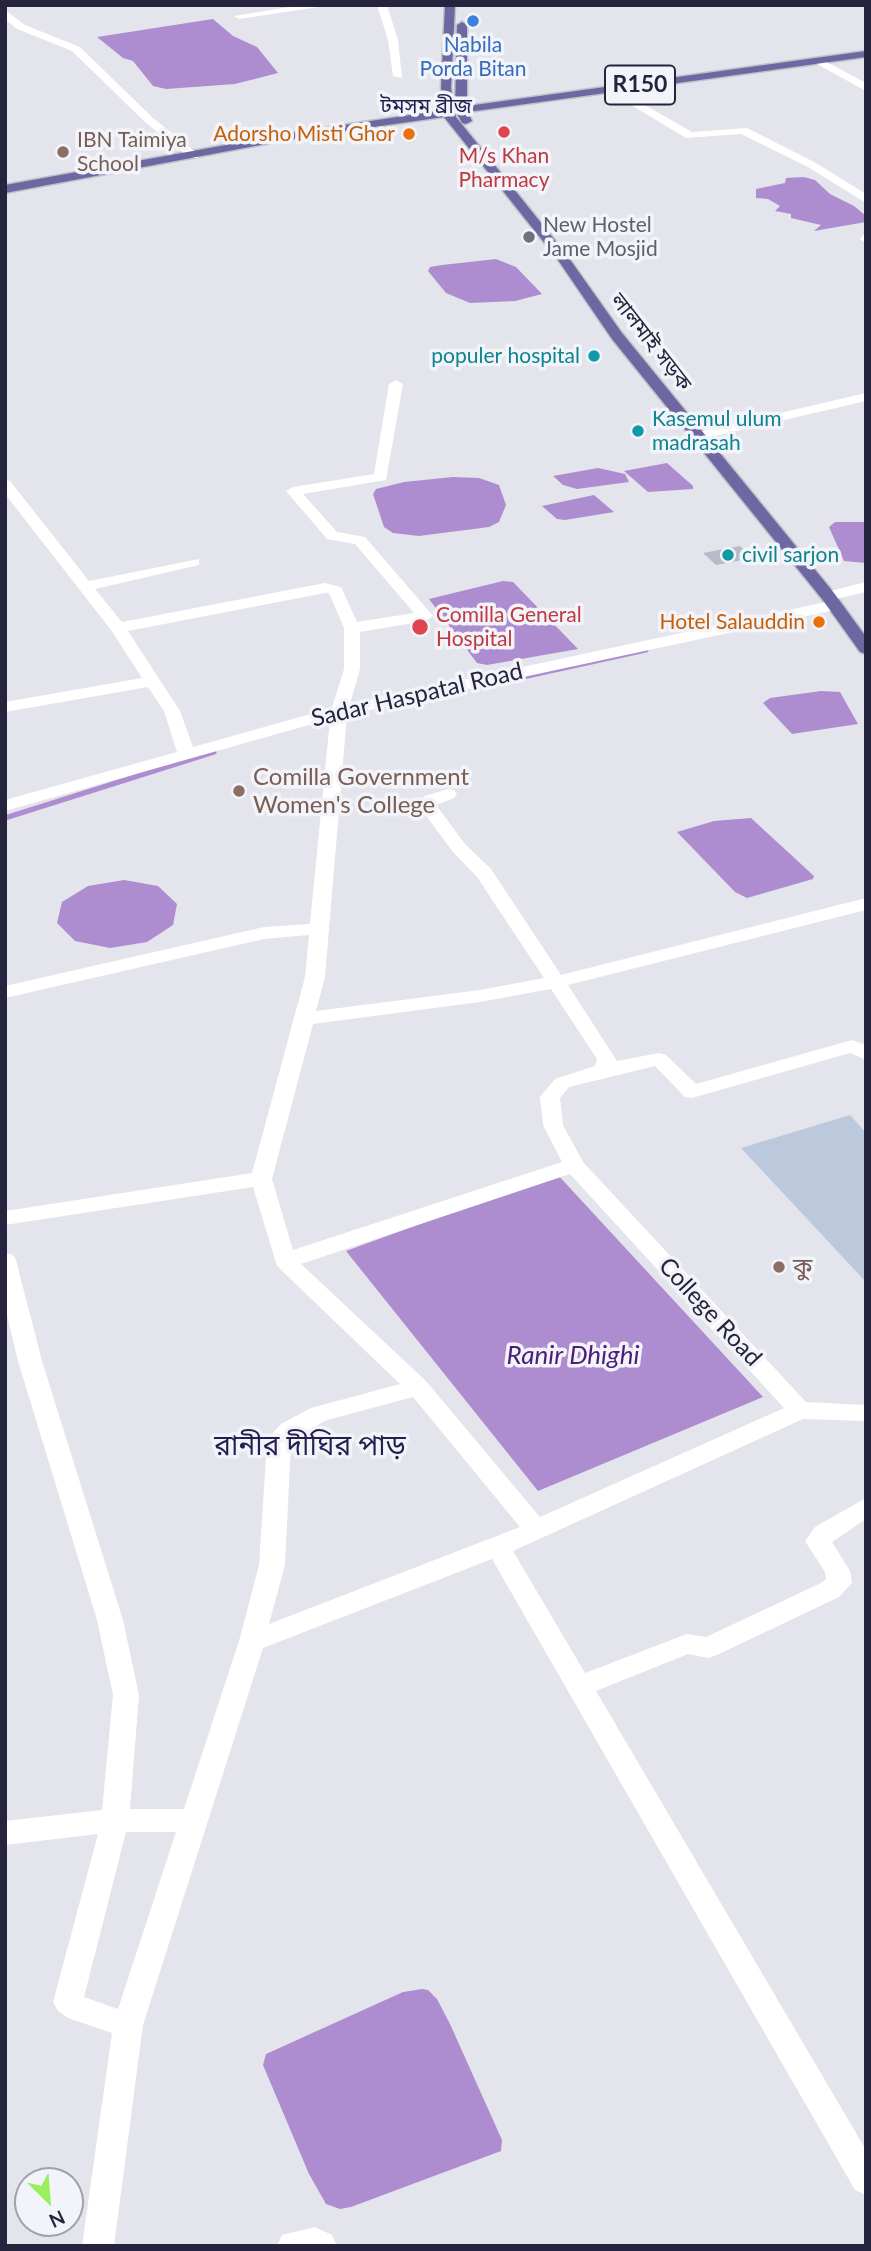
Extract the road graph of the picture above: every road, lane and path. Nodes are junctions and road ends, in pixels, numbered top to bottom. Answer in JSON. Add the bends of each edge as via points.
{"nodes":[{"id":1,"x":327,"y":5,"type":"edge"},
{"id":2,"x":382,"y":5,"type":"edge"},
{"id":3,"x":450,"y":5,"type":"edge"},
{"id":4,"x":462,"y":5,"type":"edge"},
{"id":5,"x":5,"y":13,"type":"edge"},
{"id":6,"x":239,"y":16,"type":"dead end"},
{"id":7,"x":448,"y":29,"type":"junction"},
{"id":8,"x":462,"y":29,"type":"junction"},
{"id":9,"x":866,"y":54,"type":"edge"},
{"id":10,"x":819,"y":61,"type":"junction"},
{"id":11,"x":398,"y":76,"type":"dead end"},
{"id":12,"x":633,"y":88,"type":"junction"},
{"id":13,"x":866,"y":88,"type":"edge"},
{"id":14,"x":617,"y":92,"type":"junction"},
{"id":15,"x":455,"y":114,"type":"junction"},
{"id":16,"x":194,"y":156,"type":"junction"},
{"id":17,"x":5,"y":189,"type":"edge"},
{"id":18,"x":866,"y":199,"type":"edge"},
{"id":19,"x":396,"y":384,"type":"dead end"},
{"id":20,"x":866,"y":397,"type":"edge"},
{"id":21,"x":698,"y":436,"type":"junction"},
{"id":22,"x":5,"y":484,"type":"edge"},
{"id":23,"x":194,"y":562,"type":"dead end"},
{"id":24,"x":86,"y":586,"type":"junction"},
{"id":25,"x":866,"y":587,"type":"edge"},
{"id":26,"x":832,"y":601,"type":"junction"},
{"id":27,"x":118,"y":628,"type":"junction"},
{"id":28,"x":352,"y":628,"type":"junction"},
{"id":29,"x":866,"y":649,"type":"edge"},
{"id":30,"x":152,"y":681,"type":"junction"},
{"id":31,"x":5,"y":707,"type":"edge"},
{"id":32,"x":340,"y":716,"type":"junction"},
{"id":33,"x":186,"y":753,"type":"junction"},
{"id":34,"x":448,"y":794,"type":"dead end"},
{"id":35,"x":5,"y":806,"type":"edge"},
{"id":36,"x":866,"y":904,"type":"edge"},
{"id":37,"x":319,"y":929,"type":"junction"},
{"id":38,"x":556,"y":982,"type":"junction"},
{"id":39,"x":5,"y":992,"type":"edge"},
{"id":40,"x":303,"y":1019,"type":"junction"},
{"id":41,"x":866,"y":1054,"type":"edge"},
{"id":42,"x":604,"y":1070,"type":"junction"},
{"id":43,"x":574,"y":1165,"type":"junction"},
{"id":44,"x":261,"y":1179,"type":"junction"},
{"id":45,"x":5,"y":1218,"type":"edge"},
{"id":46,"x":5,"y":1260,"type":"edge"},
{"id":47,"x":285,"y":1261,"type":"junction"},
{"id":48,"x":418,"y":1387,"type":"junction"},
{"id":49,"x":800,"y":1410,"type":"junction"},
{"id":50,"x":866,"y":1413,"type":"edge"},
{"id":51,"x":866,"y":1507,"type":"edge"},
{"id":52,"x":537,"y":1529,"type":"junction"},
{"id":53,"x":498,"y":1547,"type":"junction"},
{"id":54,"x":252,"y":1641,"type":"junction"},
{"id":55,"x":579,"y":1686,"type":"junction"},
{"id":56,"x":115,"y":1820,"type":"junction"},
{"id":57,"x":192,"y":1821,"type":"junction"},
{"id":58,"x":5,"y":1833,"type":"edge"},
{"id":59,"x":128,"y":2025,"type":"junction"},
{"id":60,"x":866,"y":2180,"type":"edge"},
{"id":61,"x":98,"y":2246,"type":"edge"},
{"id":62,"x":293,"y":2246,"type":"edge"},
{"id":63,"x":321,"y":2246,"type":"edge"}],
"edges":[{"from":1,"to":6,"type":"street"},
{"from":2,"to":11,"type":"street"},
{"from":3,"to":7,"type":"main road"},
{"from":4,"to":8,"type":"main road"},
{"from":5,"to":16,"type":"street","via":[[21,27],[76,49],[139,111]]},
{"from":7,"to":8,"type":"main road"},
{"from":7,"to":15,"type":"main road"},
{"from":8,"to":15,"type":"main road"},
{"from":9,"to":10,"type":"main road","number":"R150"},
{"from":10,"to":12,"type":"main road","number":"R150"},
{"from":10,"to":13,"type":"street"},
{"from":12,"to":14,"type":"main road","number":"R150"},
{"from":12,"to":15,"type":"main road","number":"R150"},
{"from":14,"to":15,"type":"main road","number":"R150"},
{"from":14,"to":18,"type":"street","via":[[690,136],[743,130]]},
{"from":15,"to":16,"type":"main road","number":"R150"},
{"from":15,"to":21,"type":"main road","name":"লালমাই সড়ক","via":[[474,150],[484,157]]},
{"from":16,"to":17,"type":"main road","number":"R150"},
{"from":19,"to":28,"type":"street","via":[[381,477],[293,491],[332,536],[360,540],[425,616]]},
{"from":20,"to":21,"type":"street"},
{"from":21,"to":26,"type":"main road","name":"লালমাই সড়ক"},
{"from":22,"to":24,"type":"street"},
{"from":23,"to":24,"type":"street"},
{"from":24,"to":27,"type":"street"},
{"from":25,"to":26,"type":"street","name":"Sadar Haspatal Road"},
{"from":26,"to":29,"type":"main road","name":"লালমাই সড়ক"},
{"from":26,"to":32,"type":"street","name":"Sadar Haspatal Road"},
{"from":27,"to":28,"type":"street","via":[[333,588]]},
{"from":27,"to":30,"type":"street"},
{"from":28,"to":32,"type":"street","via":[[352,669]]},
{"from":30,"to":31,"type":"street"},
{"from":30,"to":33,"type":"street","via":[[172,711]]},
{"from":32,"to":33,"type":"street","name":"Sadar Haspatal Road"},
{"from":32,"to":37,"type":"street"},
{"from":33,"to":35,"type":"street","name":"Sadar Haspatal Road"},
{"from":34,"to":38,"type":"street","via":[[427,805],[459,849],[484,873]]},
{"from":36,"to":38,"type":"street"},
{"from":37,"to":39,"type":"street","via":[[264,933]]},
{"from":37,"to":40,"type":"street","via":[[315,977]]},
{"from":38,"to":40,"type":"street"},
{"from":38,"to":42,"type":"street","via":[[607,1059]]},
{"from":40,"to":44,"type":"street"},
{"from":41,"to":42,"type":"street","name":"College Road","via":[[852,1046],[692,1092],[659,1059]]},
{"from":42,"to":43,"type":"street","name":"College Road","via":[[562,1083],[550,1097],[553,1125]]},
{"from":43,"to":47,"type":"street"},
{"from":43,"to":49,"type":"street","name":"College Road"},
{"from":44,"to":45,"type":"street"},
{"from":44,"to":47,"type":"street"},
{"from":46,"to":56,"type":"street","via":[[30,1361],[110,1620],[126,1695]]},
{"from":47,"to":48,"type":"street"},
{"from":48,"to":52,"type":"street"},
{"from":48,"to":54,"type":"street","via":[[319,1414],[289,1430],[279,1443],[272,1565]]},
{"from":49,"to":50,"type":"street"},
{"from":49,"to":52,"type":"street"},
{"from":51,"to":55,"type":"street","via":[[818,1541],[837,1572],[839,1583],[830,1590],[708,1648],[687,1644]]},
{"from":52,"to":53,"type":"street"},
{"from":53,"to":54,"type":"street"},
{"from":53,"to":55,"type":"street"},
{"from":54,"to":57,"type":"street"},
{"from":55,"to":60,"type":"street"},
{"from":56,"to":57,"type":"street"},
{"from":56,"to":58,"type":"street"},
{"from":56,"to":59,"type":"street","via":[[68,2003]]},
{"from":57,"to":59,"type":"street"},
{"from":59,"to":61,"type":"street"},
{"from":62,"to":63,"type":"street","via":[[315,2242]]}]}
